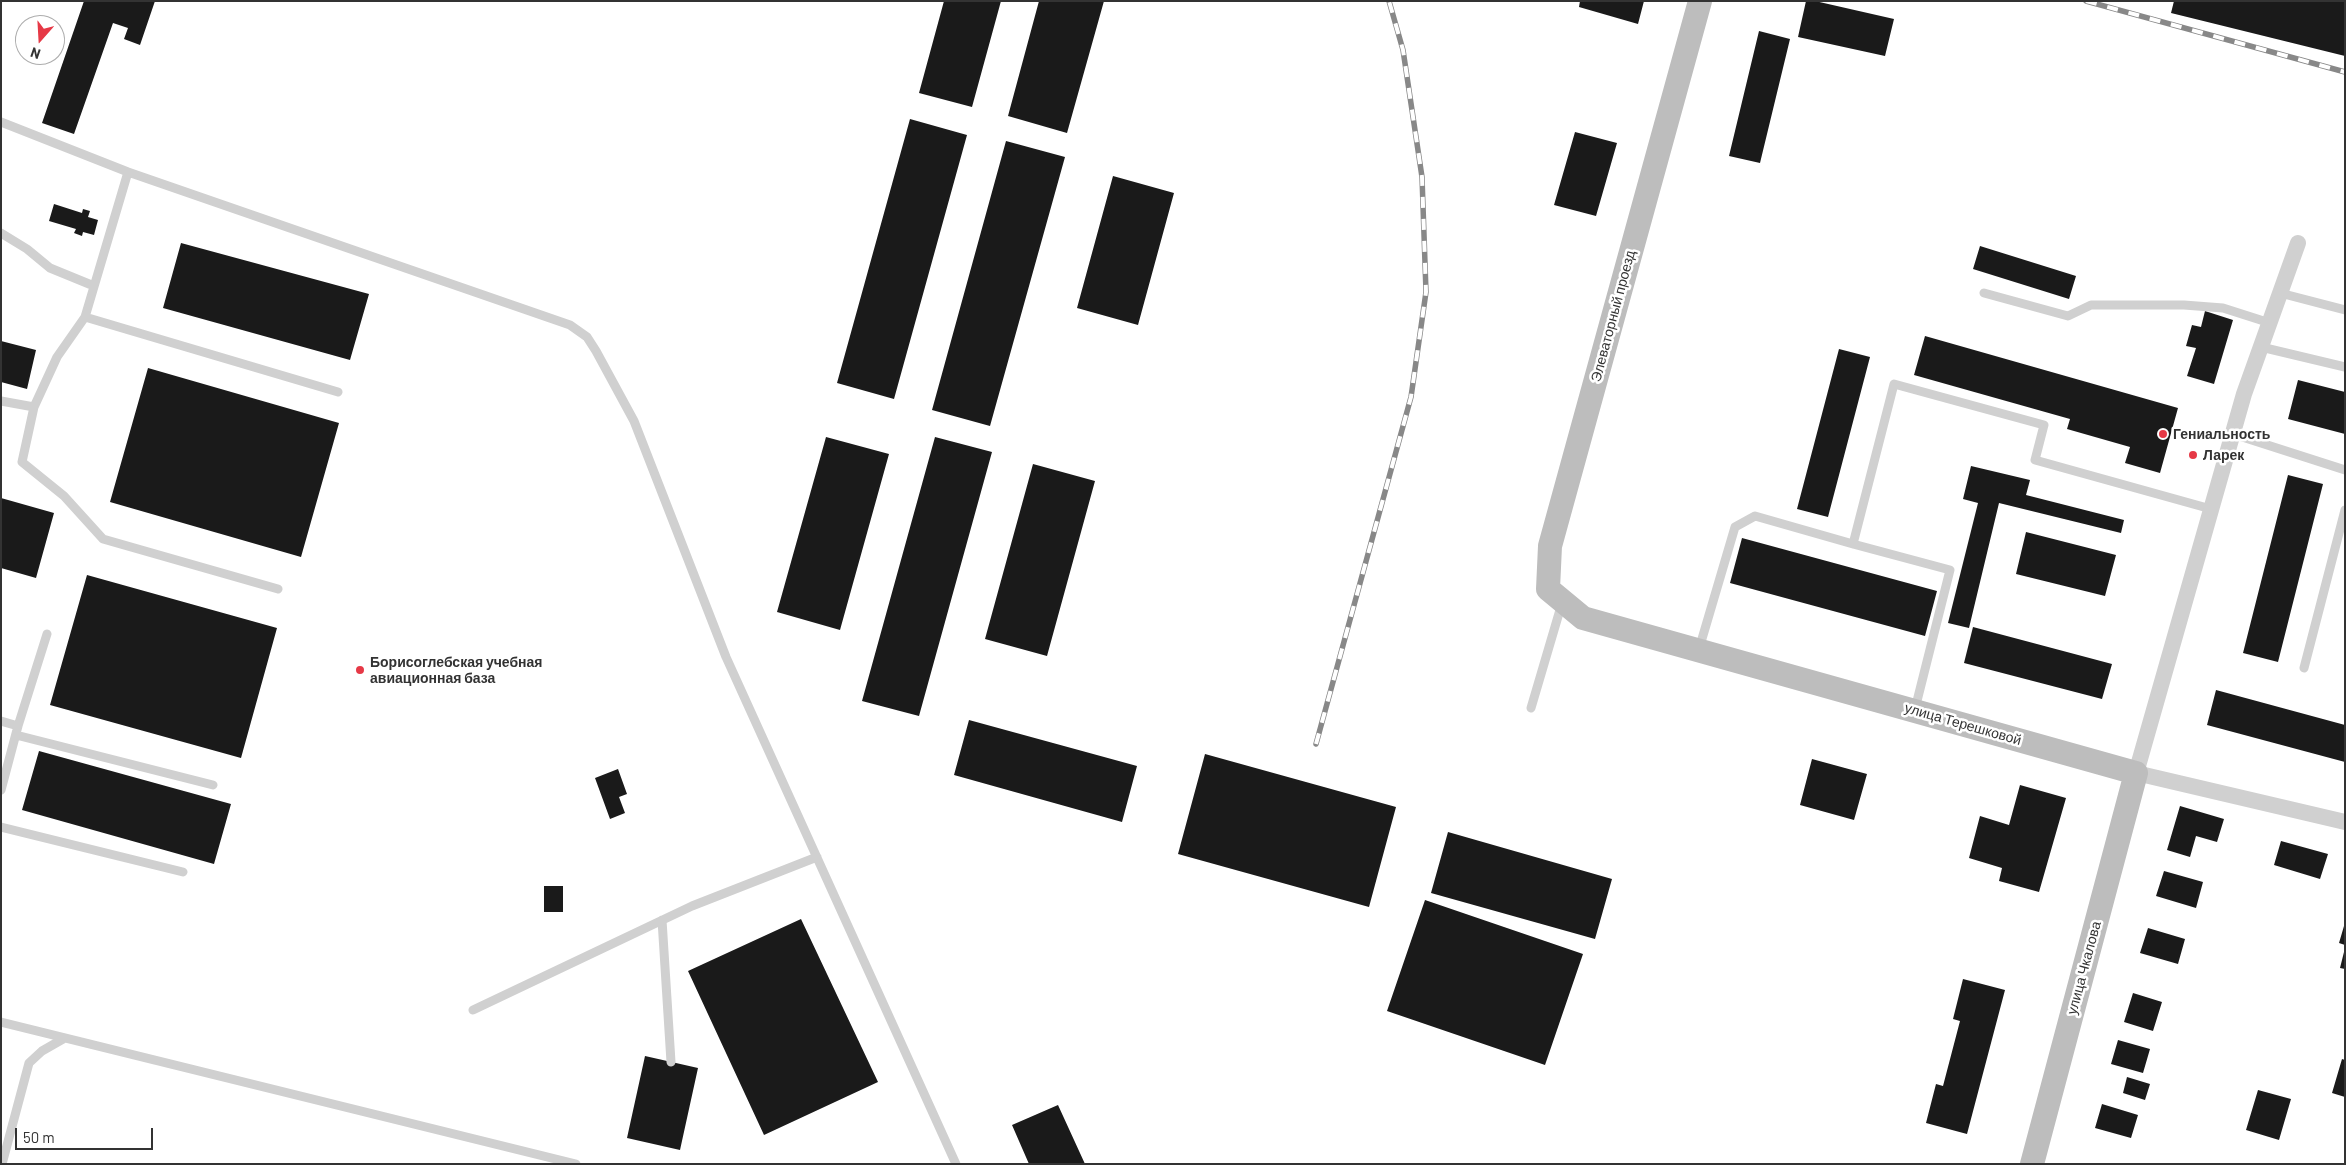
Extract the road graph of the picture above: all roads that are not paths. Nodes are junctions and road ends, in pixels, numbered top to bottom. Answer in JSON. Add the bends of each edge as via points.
{"nodes":[{"id":1,"x":1700,"y":1,"type":"edge"},
{"id":2,"x":1,"y":122,"type":"edge"},
{"id":3,"x":128,"y":172,"type":"junction"},
{"id":4,"x":1,"y":233,"type":"edge"},
{"id":5,"x":2298,"y":243,"type":"dead end"},
{"id":6,"x":94,"y":286,"type":"junction"},
{"id":7,"x":1984,"y":292,"type":"dead end"},
{"id":8,"x":2280,"y":293,"type":"junction"},
{"id":9,"x":2345,"y":310,"type":"edge"},
{"id":10,"x":85,"y":317,"type":"junction"},
{"id":11,"x":2270,"y":323,"type":"junction"},
{"id":12,"x":2261,"y":347,"type":"junction"},
{"id":13,"x":2345,"y":367,"type":"edge"},
{"id":14,"x":338,"y":392,"type":"dead end"},
{"id":15,"x":1,"y":401,"type":"edge"},
{"id":16,"x":34,"y":407,"type":"junction"},
{"id":17,"x":2233,"y":434,"type":"junction"},
{"id":18,"x":2345,"y":470,"type":"edge"},
{"id":19,"x":2212,"y":509,"type":"junction"},
{"id":20,"x":2345,"y":510,"type":"edge"},
{"id":21,"x":1853,"y":544,"type":"junction"},
{"id":22,"x":278,"y":589,"type":"dead end"},
{"id":23,"x":1563,"y":601,"type":"junction"},
{"id":24,"x":1583,"y":618,"type":"joint"},
{"id":25,"x":47,"y":634,"type":"dead end"},
{"id":26,"x":1699,"y":650,"type":"junction"},
{"id":27,"x":2304,"y":668,"type":"dead end"},
{"id":28,"x":1531,"y":708,"type":"dead end"},
{"id":29,"x":1915,"y":710,"type":"junction"},
{"id":30,"x":1,"y":721,"type":"edge"},
{"id":31,"x":18,"y":726,"type":"junction"},
{"id":32,"x":16,"y":736,"type":"junction"},
{"id":33,"x":2136,"y":773,"type":"junction"},
{"id":34,"x":213,"y":785,"type":"dead end"},
{"id":35,"x":1,"y":790,"type":"edge"},
{"id":36,"x":2345,"y":822,"type":"edge"},
{"id":37,"x":1,"y":827,"type":"edge"},
{"id":38,"x":817,"y":857,"type":"junction"},
{"id":39,"x":183,"y":872,"type":"dead end"},
{"id":40,"x":662,"y":920,"type":"junction"},
{"id":41,"x":473,"y":1010,"type":"dead end"},
{"id":42,"x":1,"y":1022,"type":"edge"},
{"id":43,"x":63,"y":1039,"type":"junction"},
{"id":44,"x":671,"y":1062,"type":"dead end"},
{"id":45,"x":2,"y":1164,"type":"edge"},
{"id":46,"x":576,"y":1164,"type":"edge"},
{"id":47,"x":956,"y":1164,"type":"edge"},
{"id":48,"x":2032,"y":1164,"type":"edge"}],
"edges":[{"from":1,"to":23,"type":"street","name":"Элеваторный проезд","via":[[1550,546],[1548,589]]},
{"from":2,"to":3,"type":"lane"},
{"from":3,"to":6,"type":"lane"},
{"from":3,"to":38,"type":"lane","via":[[570,325],[587,338],[634,421],[726,657]]},
{"from":4,"to":6,"type":"lane","via":[[27,248],[50,268]]},
{"from":5,"to":8,"type":"street"},
{"from":6,"to":10,"type":"lane"},
{"from":7,"to":11,"type":"lane","via":[[2068,316],[2091,305],[2184,305],[2223,308]]},
{"from":8,"to":9,"type":"lane"},
{"from":8,"to":11,"type":"street"},
{"from":10,"to":14,"type":"lane"},
{"from":10,"to":16,"type":"lane","via":[[57,357]]},
{"from":11,"to":12,"type":"street"},
{"from":12,"to":13,"type":"lane"},
{"from":12,"to":17,"type":"street"},
{"from":15,"to":16,"type":"lane"},
{"from":16,"to":22,"type":"lane","via":[[22,462],[64,496],[103,539]]},
{"from":17,"to":18,"type":"lane"},
{"from":17,"to":19,"type":"street"},
{"from":19,"to":21,"type":"lane","via":[[2035,460],[2044,425],[1894,384]]},
{"from":19,"to":33,"type":"street"},
{"from":20,"to":27,"type":"lane"},
{"from":21,"to":26,"type":"lane","via":[[1755,516],[1735,527]]},
{"from":21,"to":29,"type":"lane","via":[[1950,570]]},
{"from":23,"to":24,"type":"street","name":"Элеваторный проезд"},
{"from":23,"to":28,"type":"lane"},
{"from":24,"to":26,"type":"street","name":"улица Терешковой"},
{"from":25,"to":31,"type":"lane"},
{"from":26,"to":29,"type":"street","name":"улица Терешковой"},
{"from":29,"to":33,"type":"street","name":"улица Терешковой"},
{"from":30,"to":31,"type":"lane"},
{"from":31,"to":32,"type":"lane"},
{"from":32,"to":34,"type":"lane"},
{"from":32,"to":35,"type":"lane"},
{"from":33,"to":36,"type":"street","name":"улица Терешковой"},
{"from":33,"to":48,"type":"street","name":"улица Чкалова"},
{"from":37,"to":39,"type":"lane"},
{"from":38,"to":40,"type":"lane"},
{"from":38,"to":47,"type":"lane"},
{"from":40,"to":41,"type":"lane"},
{"from":40,"to":44,"type":"lane"},
{"from":42,"to":43,"type":"lane"},
{"from":43,"to":45,"type":"lane","via":[[42,1051],[29,1064]]},
{"from":43,"to":46,"type":"lane"}]}
